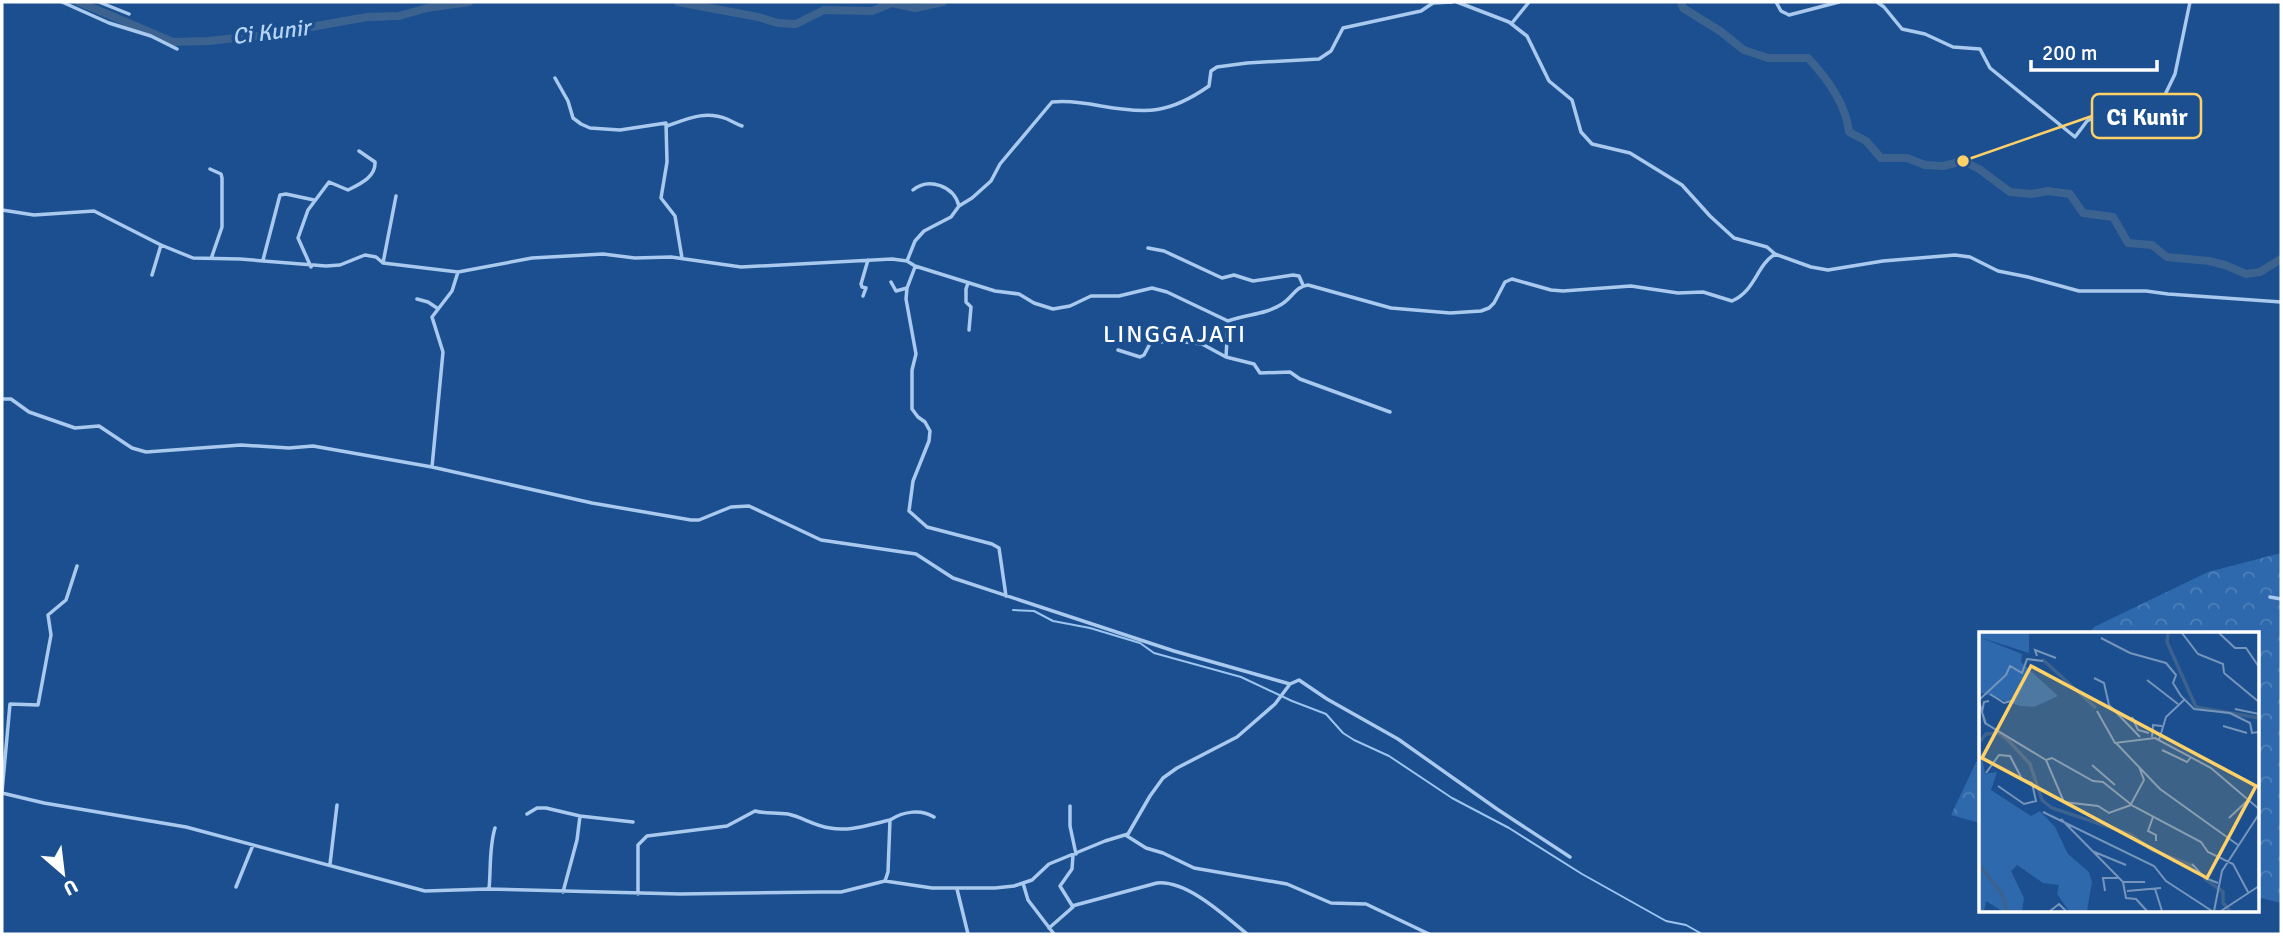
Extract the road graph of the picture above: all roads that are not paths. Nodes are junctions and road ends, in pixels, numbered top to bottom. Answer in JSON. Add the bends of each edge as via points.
{"nodes":[{"id":1,"x":62,"y":2,"type":"edge"},
{"id":2,"x":99,"y":2,"type":"edge"},
{"id":3,"x":1455,"y":2,"type":"edge"},
{"id":4,"x":1529,"y":2,"type":"edge"},
{"id":5,"x":1776,"y":2,"type":"edge"},
{"id":6,"x":1839,"y":2,"type":"edge"},
{"id":7,"x":1877,"y":2,"type":"edge"},
{"id":8,"x":2190,"y":2,"type":"edge"},
{"id":9,"x":129,"y":14,"type":"dead end"},
{"id":10,"x":1512,"y":23,"type":"junction"},
{"id":11,"x":177,"y":49,"type":"dead end"},
{"id":12,"x":555,"y":78,"type":"dead end"},
{"id":13,"x":742,"y":126,"type":"dead end"},
{"id":14,"x":667,"y":127,"type":"junction"},
{"id":15,"x":359,"y":151,"type":"dead end"},
{"id":16,"x":210,"y":169,"type":"dead end"},
{"id":17,"x":912,"y":190,"type":"dead end"},
{"id":18,"x":396,"y":196,"type":"dead end"},
{"id":19,"x":314,"y":200,"type":"junction"},
{"id":20,"x":959,"y":206,"type":"junction"},
{"id":21,"x":2,"y":210,"type":"edge"},
{"id":22,"x":161,"y":245,"type":"junction"},
{"id":23,"x":1148,"y":248,"type":"dead end"},
{"id":24,"x":1775,"y":254,"type":"junction"},
{"id":25,"x":212,"y":257,"type":"junction"},
{"id":26,"x":682,"y":258,"type":"junction"},
{"id":27,"x":868,"y":260,"type":"junction"},
{"id":28,"x":262,"y":261,"type":"junction"},
{"id":29,"x":907,"y":261,"type":"junction"},
{"id":30,"x":383,"y":263,"type":"junction"},
{"id":31,"x":915,"y":266,"type":"junction"},
{"id":32,"x":311,"y":267,"type":"junction"},
{"id":33,"x":458,"y":272,"type":"junction"},
{"id":34,"x":152,"y":275,"type":"dead end"},
{"id":35,"x":891,"y":282,"type":"dead end"},
{"id":36,"x":968,"y":282,"type":"junction"},
{"id":37,"x":1303,"y":285,"type":"junction"},
{"id":38,"x":907,"y":288,"type":"junction"},
{"id":39,"x":863,"y":296,"type":"dead end"},
{"id":40,"x":417,"y":299,"type":"dead end"},
{"id":41,"x":2281,"y":302,"type":"edge"},
{"id":42,"x":437,"y":308,"type":"junction"},
{"id":43,"x":1228,"y":321,"type":"junction"},
{"id":44,"x":969,"y":330,"type":"dead end"},
{"id":45,"x":1118,"y":350,"type":"dead end"},
{"id":46,"x":1226,"y":357,"type":"junction"},
{"id":47,"x":2,"y":399,"type":"edge"},
{"id":48,"x":1390,"y":412,"type":"dead end"},
{"id":49,"x":432,"y":467,"type":"junction"},
{"id":50,"x":77,"y":566,"type":"dead end"},
{"id":51,"x":1006,"y":596,"type":"junction"},
{"id":52,"x":2270,"y":597,"type":"dead end"},
{"id":53,"x":2281,"y":599,"type":"edge"},
{"id":54,"x":1290,"y":684,"type":"junction"},
{"id":55,"x":2,"y":793,"type":"edge"},
{"id":56,"x":337,"y":805,"type":"dead end"},
{"id":57,"x":1070,"y":806,"type":"dead end"},
{"id":58,"x":527,"y":814,"type":"dead end"},
{"id":59,"x":580,"y":816,"type":"junction"},
{"id":60,"x":934,"y":817,"type":"dead end"},
{"id":61,"x":890,"y":820,"type":"junction"},
{"id":62,"x":633,"y":822,"type":"dead end"},
{"id":63,"x":495,"y":828,"type":"dead end"},
{"id":64,"x":1125,"y":836,"type":"junction"},
{"id":65,"x":253,"y":845,"type":"junction"},
{"id":66,"x":1074,"y":855,"type":"junction"},
{"id":67,"x":1570,"y":857,"type":"dead end"},
{"id":68,"x":330,"y":864,"type":"junction"},
{"id":69,"x":885,"y":881,"type":"junction"},
{"id":70,"x":1023,"y":883,"type":"junction"},
{"id":71,"x":236,"y":887,"type":"dead end"},
{"id":72,"x":957,"y":888,"type":"junction"},
{"id":73,"x":489,"y":889,"type":"junction"},
{"id":74,"x":563,"y":892,"type":"junction"},
{"id":75,"x":638,"y":894,"type":"junction"},
{"id":76,"x":1072,"y":906,"type":"junction"},
{"id":77,"x":1049,"y":928,"type":"junction"},
{"id":78,"x":968,"y":934,"type":"edge"},
{"id":79,"x":1054,"y":934,"type":"edge"},
{"id":80,"x":1247,"y":934,"type":"edge"},
{"id":81,"x":1429,"y":934,"type":"edge"}],
"edges":[{"from":1,"to":11,"type":"street"},
{"from":2,"to":9,"type":"street"},
{"from":3,"to":10,"type":"street"},
{"from":3,"to":20,"type":"street","via":[[1433,3],[1419,12],[1343,28],[1331,51],[1314,60],[1213,69],[1209,86],[1163,110],[1052,102],[1000,164],[993,180]]},
{"from":4,"to":10,"type":"street"},
{"from":5,"to":6,"type":"street","via":[[1789,15]]},
{"from":7,"to":8,"type":"street","via":[[1902,29],[1953,47],[1980,49],[1990,68],[2075,137],[2091,119],[2125,133],[2142,135],[2148,130],[2175,74]]},
{"from":10,"to":24,"type":"street","via":[[1528,37],[1549,81],[1572,100],[1581,132],[1592,144],[1630,153],[1682,185],[1731,236]]},
{"from":12,"to":14,"type":"street","via":[[573,118],[590,128],[620,130],[663,122]]},
{"from":13,"to":14,"type":"street","via":[[709,114]]},
{"from":14,"to":26,"type":"street","via":[[661,198],[675,216]]},
{"from":15,"to":19,"type":"street","via":[[376,166],[370,176],[348,190],[329,181]]},
{"from":16,"to":25,"type":"street","via":[[221,174],[223,190],[222,227]]},
{"from":17,"to":20,"type":"street","via":[[927,183],[941,186],[956,195]]},
{"from":18,"to":30,"type":"street"},
{"from":19,"to":28,"type":"street","via":[[280,195]]},
{"from":19,"to":32,"type":"street","via":[[298,238]]},
{"from":20,"to":29,"type":"street","via":[[951,217],[919,235]]},
{"from":21,"to":22,"type":"street","via":[[34,215],[94,211]]},
{"from":22,"to":25,"type":"street","via":[[193,258]]},
{"from":22,"to":34,"type":"street"},
{"from":23,"to":37,"type":"street","via":[[1222,278],[1234,275],[1253,281],[1293,275],[1299,276]]},
{"from":24,"to":37,"type":"street","via":[[1749,290],[1727,301],[1703,292],[1631,286],[1551,290],[1512,279],[1505,282],[1489,308],[1450,313],[1391,308]]},
{"from":24,"to":41,"type":"street","via":[[1828,270],[1955,255],[1998,271],[2079,290],[2146,290]]},
{"from":25,"to":28,"type":"street"},
{"from":26,"to":27,"type":"street","via":[[741,267]]},
{"from":26,"to":33,"type":"street","via":[[603,254],[532,258]]},
{"from":27,"to":29,"type":"street"},
{"from":27,"to":39,"type":"street","via":[[861,284],[866,288]]},
{"from":28,"to":32,"type":"street"},
{"from":29,"to":31,"type":"street"},
{"from":30,"to":32,"type":"street","via":[[365,255],[340,265]]},
{"from":30,"to":33,"type":"street"},
{"from":31,"to":36,"type":"street"},
{"from":31,"to":38,"type":"street"},
{"from":33,"to":42,"type":"street","via":[[452,291]]},
{"from":35,"to":38,"type":"street","via":[[896,291]]},
{"from":36,"to":43,"type":"street","via":[[1019,294],[1053,309],[1091,296],[1159,289]]},
{"from":36,"to":44,"type":"street"},
{"from":37,"to":43,"type":"street","via":[[1275,308]]},
{"from":38,"to":51,"type":"street","via":[[916,354],[912,409],[930,431],[913,481],[909,511],[927,527],[999,548]]},
{"from":40,"to":42,"type":"street"},
{"from":42,"to":49,"type":"street","via":[[432,317],[443,352]]},
{"from":43,"to":46,"type":"street"},
{"from":45,"to":46,"type":"street","via":[[1140,357],[1154,336],[1161,342],[1202,344]]},
{"from":46,"to":48,"type":"street","via":[[1254,364],[1260,373],[1293,373]]},
{"from":47,"to":49,"type":"street","via":[[75,428],[100,426],[146,452],[241,445],[313,446]]},
{"from":49,"to":51,"type":"street","via":[[691,520],[749,506],[821,540],[916,554],[949,576]]},
{"from":50,"to":55,"type":"street","via":[[66,600],[48,614],[51,635],[38,705],[10,704]]},
{"from":51,"to":54,"type":"street"},
{"from":52,"to":53,"type":"street"},
{"from":54,"to":64,"type":"street","via":[[1261,717],[1228,743],[1163,778]]},
{"from":54,"to":67,"type":"street","via":[[1303,681],[1398,739]]},
{"from":55,"to":65,"type":"street","via":[[186,827]]},
{"from":56,"to":68,"type":"street"},
{"from":57,"to":66,"type":"street"},
{"from":58,"to":59,"type":"street","via":[[541,808]]},
{"from":59,"to":62,"type":"street"},
{"from":59,"to":74,"type":"street"},
{"from":60,"to":61,"type":"street","via":[[917,811]]},
{"from":61,"to":69,"type":"street"},
{"from":61,"to":75,"type":"street","via":[[831,829],[777,812],[752,811],[727,826],[647,836],[638,845]]},
{"from":63,"to":73,"type":"street"},
{"from":64,"to":66,"type":"street"},
{"from":64,"to":81,"type":"street","via":[[1186,866],[1287,884],[1331,903],[1366,904]]},
{"from":65,"to":68,"type":"street"},
{"from":65,"to":71,"type":"street"},
{"from":66,"to":70,"type":"street","via":[[1049,864]]},
{"from":66,"to":76,"type":"street","via":[[1072,869],[1060,884]]},
{"from":68,"to":73,"type":"street","via":[[425,891]]},
{"from":69,"to":72,"type":"street"},
{"from":69,"to":75,"type":"street","via":[[841,892]]},
{"from":70,"to":72,"type":"street"},
{"from":70,"to":77,"type":"street","via":[[1028,900]]},
{"from":72,"to":78,"type":"street"},
{"from":73,"to":74,"type":"street"},
{"from":74,"to":75,"type":"street"},
{"from":76,"to":77,"type":"street"},
{"from":76,"to":80,"type":"street","via":[[1168,883],[1211,905]]},
{"from":77,"to":79,"type":"street"}]}
